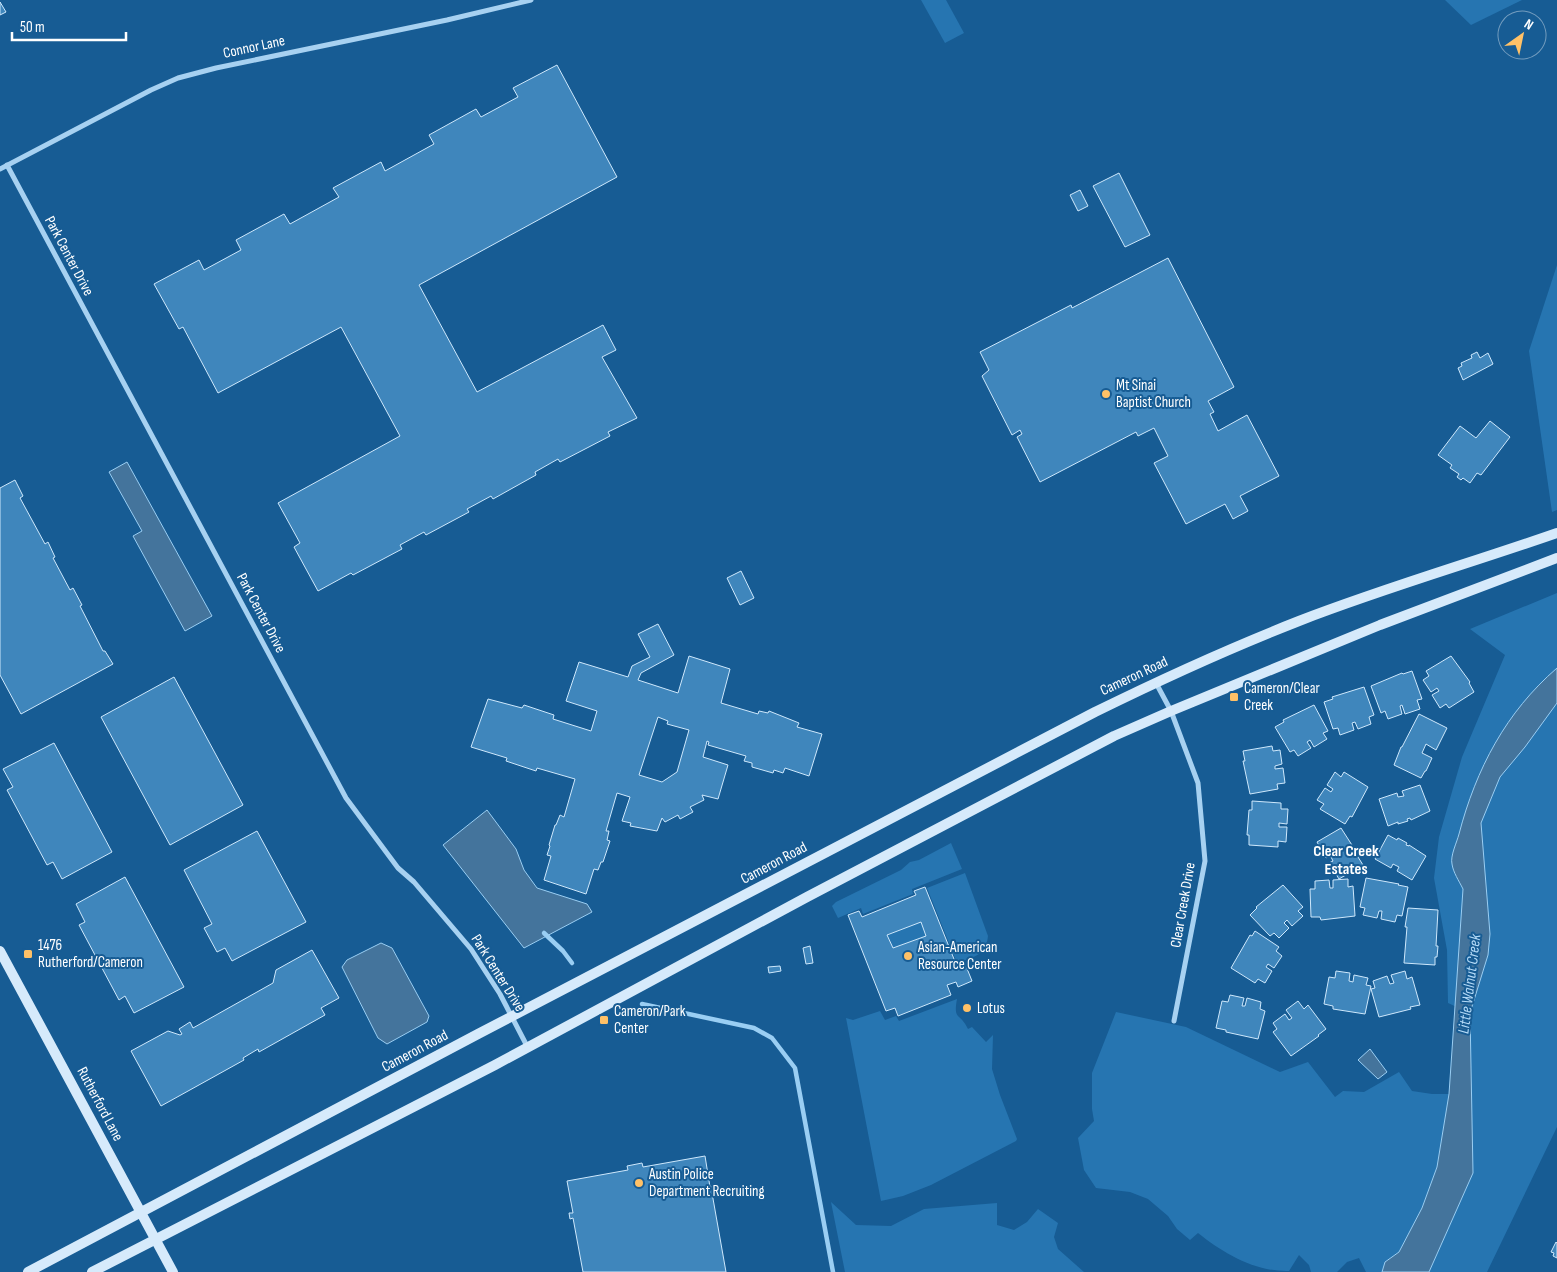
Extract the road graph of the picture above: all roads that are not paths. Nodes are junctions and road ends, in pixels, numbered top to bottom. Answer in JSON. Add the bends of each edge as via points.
{"nodes":[{"id":1,"x":531,"y":0,"type":"edge"},
{"id":2,"x":6,"y":165,"type":"junction"},
{"id":3,"x":0,"y":169,"type":"edge"},
{"id":4,"x":1553,"y":534,"type":"edge"},
{"id":5,"x":1557,"y":558,"type":"edge"},
{"id":6,"x":1156,"y":682,"type":"junction"},
{"id":7,"x":1171,"y":710,"type":"junction"},
{"id":8,"x":0,"y":951,"type":"edge"},
{"id":9,"x":512,"y":1016,"type":"junction"},
{"id":10,"x":1174,"y":1020,"type":"dead end"},
{"id":11,"x":528,"y":1048,"type":"junction"},
{"id":12,"x":141,"y":1213,"type":"junction"},
{"id":13,"x":156,"y":1239,"type":"junction"},
{"id":14,"x":28,"y":1272,"type":"edge"},
{"id":15,"x":92,"y":1272,"type":"edge"},
{"id":16,"x":173,"y":1272,"type":"edge"}],
"edges":[{"from":1,"to":2,"type":"street","name":"Connor Lane","via":[[178,78]]},
{"from":2,"to":3,"type":"street","name":"Connor Lane"},
{"from":2,"to":9,"type":"street","name":"Park Center Drive","via":[[346,798],[398,868],[414,882],[471,949]]},
{"from":4,"to":6,"type":"main road","name":"Cameron Road","via":[[1299,621]]},
{"from":5,"to":7,"type":"main road","via":[[1380,625]]},
{"from":6,"to":7,"type":"street","name":"Clear Creek Drive"},
{"from":6,"to":9,"type":"main road","name":"Cameron Road","via":[[1077,720]]},
{"from":7,"to":10,"type":"street","name":"Clear Creek Drive","via":[[1198,783],[1205,861]]},
{"from":7,"to":11,"type":"main road","via":[[973,809]]},
{"from":8,"to":12,"type":"main road","name":"Rutherford Lane"},
{"from":9,"to":11,"type":"street","name":"Park Center Drive"},
{"from":9,"to":12,"type":"main road","name":"Cameron Road"},
{"from":11,"to":13,"type":"main road"},
{"from":12,"to":13,"type":"main road","name":"Rutherford Lane"},
{"from":12,"to":14,"type":"main road","name":"Cameron Road"},
{"from":13,"to":15,"type":"main road"},
{"from":13,"to":16,"type":"main road","name":"Rutherford Lane"}]}
